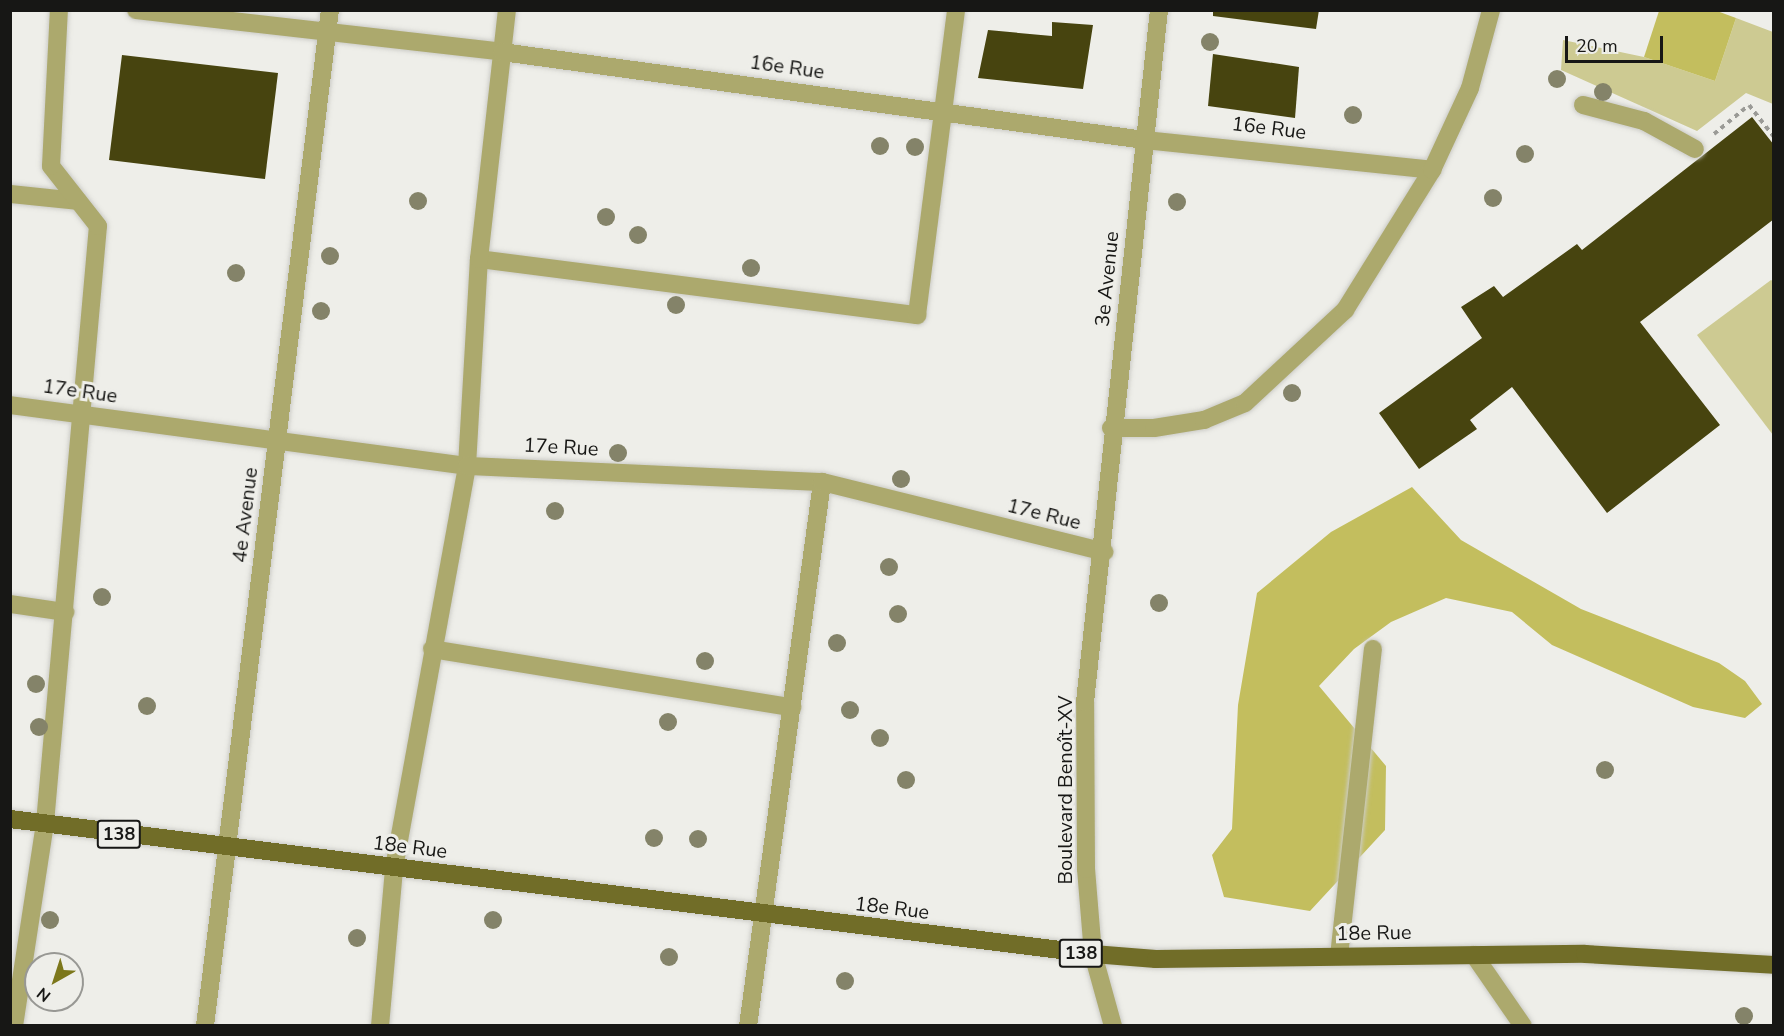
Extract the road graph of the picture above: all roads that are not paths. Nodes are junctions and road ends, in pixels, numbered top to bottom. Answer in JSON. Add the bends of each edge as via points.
{"nodes":[{"id":1,"x":59,"y":10,"type":"edge"},
{"id":2,"x":136,"y":10,"type":"edge"},
{"id":3,"x":330,"y":10,"type":"edge"},
{"id":4,"x":507,"y":10,"type":"edge"},
{"id":5,"x":956,"y":10,"type":"edge"},
{"id":6,"x":1159,"y":10,"type":"edge"},
{"id":7,"x":1491,"y":10,"type":"edge"},
{"id":8,"x":327,"y":34,"type":"junction"},
{"id":9,"x":502,"y":52,"type":"junction"},
{"id":10,"x":1583,"y":105,"type":"dead end"},
{"id":11,"x":944,"y":111,"type":"junction"},
{"id":12,"x":1144,"y":140,"type":"junction"},
{"id":13,"x":1695,"y":149,"type":"road end"},
{"id":14,"x":1432,"y":170,"type":"junction"},
{"id":15,"x":10,"y":194,"type":"edge"},
{"id":16,"x":78,"y":201,"type":"junction"},
{"id":17,"x":479,"y":259,"type":"junction"},
{"id":18,"x":10,"y":405,"type":"edge"},
{"id":19,"x":80,"y":413,"type":"junction"},
{"id":20,"x":1111,"y":428,"type":"junction"},
{"id":21,"x":276,"y":443,"type":"junction"},
{"id":22,"x":467,"y":466,"type":"junction"},
{"id":23,"x":822,"y":482,"type":"junction"},
{"id":24,"x":1104,"y":552,"type":"junction"},
{"id":25,"x":10,"y":604,"type":"edge"},
{"id":26,"x":65,"y":612,"type":"junction"},
{"id":27,"x":432,"y":649,"type":"junction"},
{"id":28,"x":1373,"y":649,"type":"dead end"},
{"id":29,"x":792,"y":707,"type":"junction"},
{"id":30,"x":10,"y":819,"type":"edge"},
{"id":31,"x":45,"y":823,"type":"junction"},
{"id":32,"x":228,"y":849,"type":"junction"},
{"id":33,"x":394,"y":867,"type":"junction"},
{"id":34,"x":765,"y":915,"type":"junction"},
{"id":35,"x":1093,"y":954,"type":"junction"},
{"id":36,"x":1474,"y":955,"type":"junction"},
{"id":37,"x":1339,"y":956,"type":"junction"},
{"id":38,"x":1773,"y":965,"type":"edge"},
{"id":39,"x":12,"y":1026,"type":"edge"},
{"id":40,"x":205,"y":1026,"type":"edge"},
{"id":41,"x":380,"y":1026,"type":"edge"},
{"id":42,"x":748,"y":1026,"type":"edge"},
{"id":43,"x":1113,"y":1026,"type":"edge"},
{"id":44,"x":1523,"y":1026,"type":"edge"}],
"edges":[{"from":1,"to":16,"type":"street","via":[[51,166]]},
{"from":2,"to":8,"type":"street","name":"16e Rue"},
{"from":3,"to":8,"type":"street","name":"4e Avenue"},
{"from":4,"to":9,"type":"street"},
{"from":5,"to":11,"type":"street"},
{"from":6,"to":12,"type":"street","name":"3e Avenue"},
{"from":7,"to":14,"type":"street","via":[[1470,88]]},
{"from":8,"to":9,"type":"street","name":"16e Rue"},
{"from":8,"to":21,"type":"street","name":"4e Avenue"},
{"from":9,"to":11,"type":"street","name":"16e Rue"},
{"from":9,"to":17,"type":"street"},
{"from":10,"to":13,"type":"street","via":[[1644,121]]},
{"from":11,"to":12,"type":"street","name":"16e Rue"},
{"from":11,"to":17,"type":"street","via":[[917,315]]},
{"from":12,"to":14,"type":"street","name":"16e Rue"},
{"from":12,"to":20,"type":"street","name":"3e Avenue"},
{"from":14,"to":20,"type":"street","via":[[1345,310],[1245,403],[1204,420],[1154,428]]},
{"from":15,"to":16,"type":"street"},
{"from":16,"to":19,"type":"street","via":[[98,226]]},
{"from":17,"to":22,"type":"street"},
{"from":18,"to":19,"type":"street","name":"17e Rue"},
{"from":19,"to":21,"type":"street","name":"17e Rue"},
{"from":19,"to":26,"type":"street"},
{"from":20,"to":24,"type":"street","name":"3e Avenue"},
{"from":21,"to":22,"type":"street","name":"17e Rue"},
{"from":21,"to":32,"type":"street","name":"4e Avenue"},
{"from":22,"to":23,"type":"street","name":"17e Rue"},
{"from":22,"to":27,"type":"street"},
{"from":23,"to":24,"type":"street","name":"17e Rue"},
{"from":23,"to":29,"type":"street"},
{"from":24,"to":35,"type":"street","name":"Boulevard Benoît-XV","via":[[1085,702],[1086,869]]},
{"from":25,"to":26,"type":"street"},
{"from":26,"to":31,"type":"street"},
{"from":27,"to":29,"type":"street"},
{"from":27,"to":33,"type":"street"},
{"from":28,"to":37,"type":"street"},
{"from":29,"to":34,"type":"street"},
{"from":30,"to":31,"type":"main road","name":"18e Rue","number":"138"},
{"from":31,"to":32,"type":"main road","name":"18e Rue","number":"138"},
{"from":31,"to":39,"type":"street"},
{"from":32,"to":33,"type":"main road","name":"18e Rue","number":"138"},
{"from":32,"to":40,"type":"street","name":"4e Avenue"},
{"from":33,"to":34,"type":"main road","name":"18e Rue","number":"138"},
{"from":33,"to":41,"type":"street"},
{"from":34,"to":35,"type":"main road","name":"18e Rue","number":"138"},
{"from":34,"to":42,"type":"street"},
{"from":35,"to":37,"type":"main road","name":"18e Rue","number":"138","via":[[1156,959]]},
{"from":35,"to":43,"type":"street","name":"Boulevard Benoît-XV"},
{"from":36,"to":37,"type":"main road","name":"18e Rue","number":"138"},
{"from":36,"to":38,"type":"main road","name":"18e Rue","number":"138","via":[[1585,954]]},
{"from":36,"to":44,"type":"street"}]}
